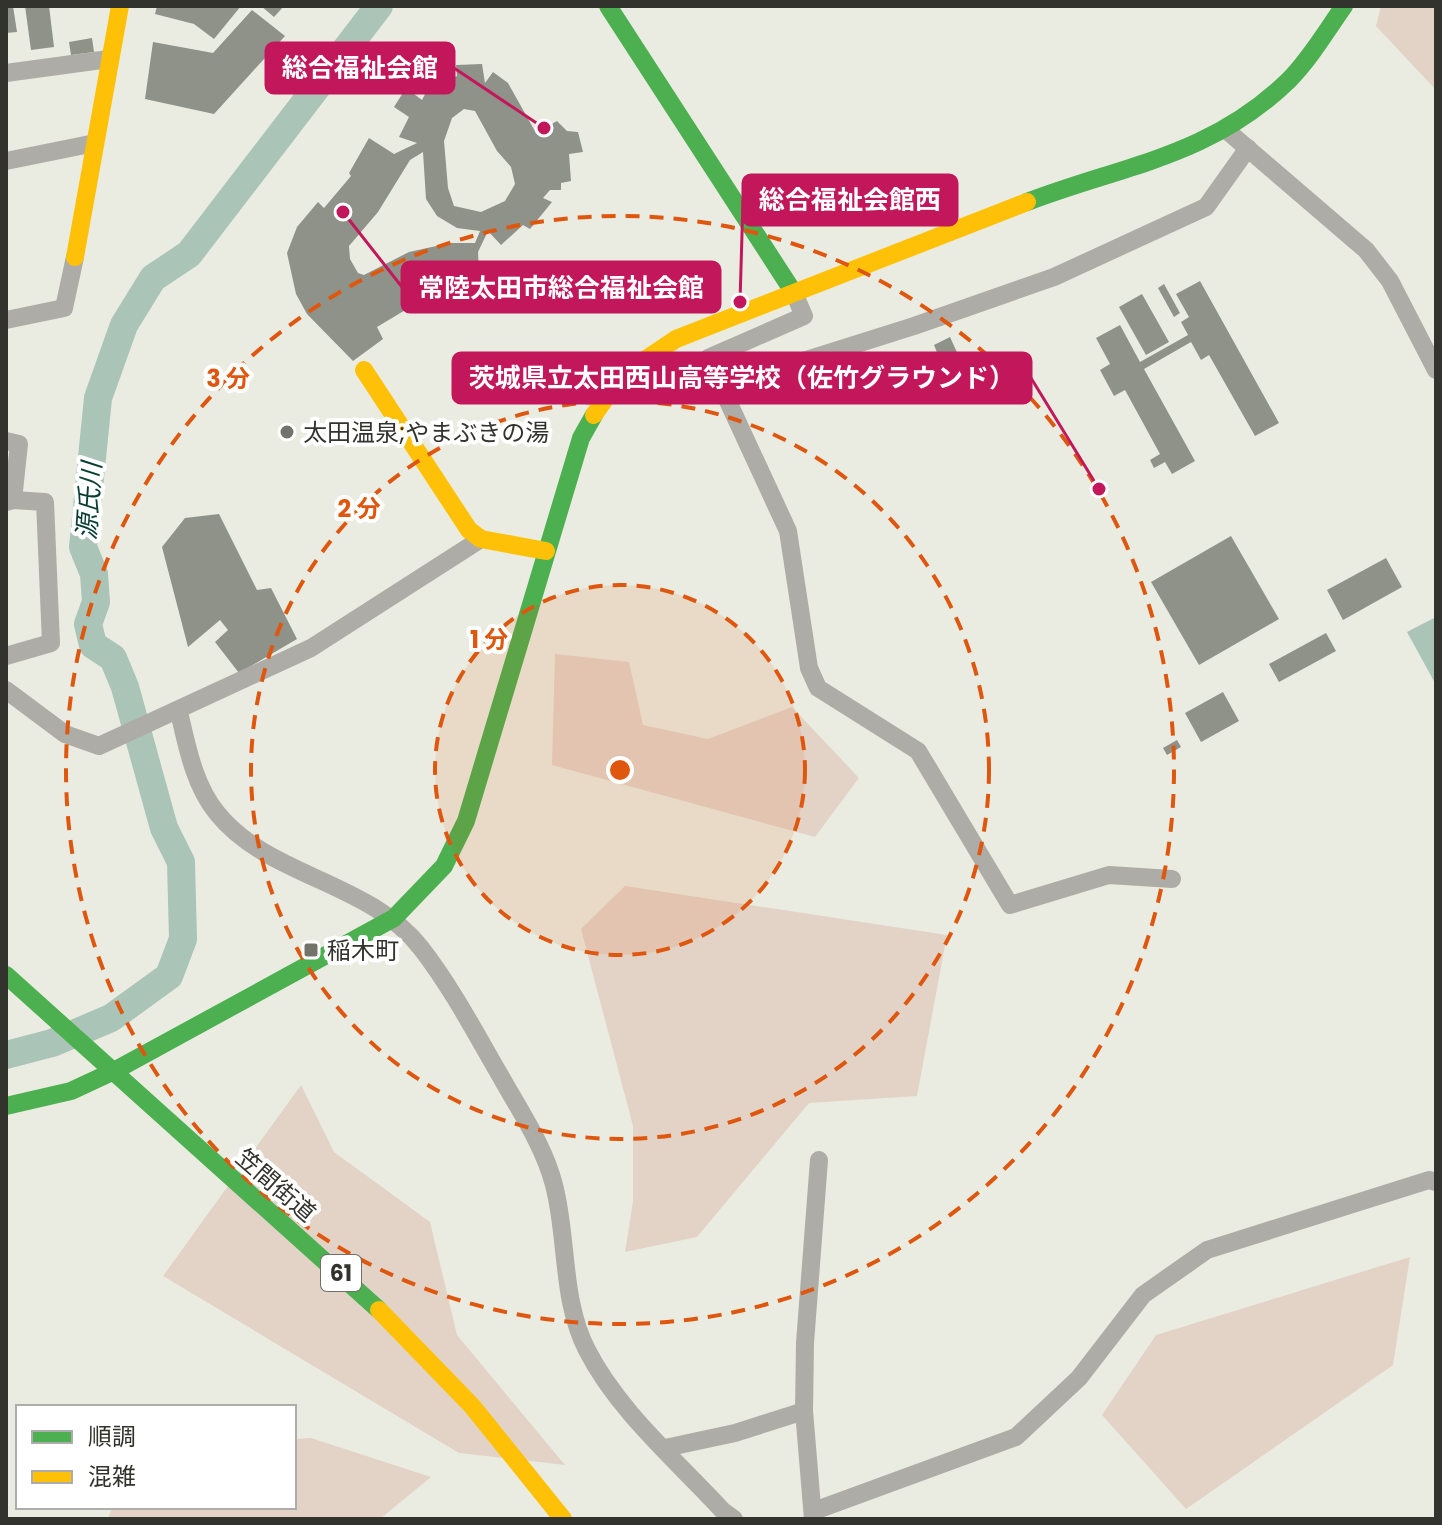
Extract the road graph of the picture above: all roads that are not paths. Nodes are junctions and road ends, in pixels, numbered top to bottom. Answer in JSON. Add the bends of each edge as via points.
{"nodes":[{"id":1,"x":120,"y":6,"type":"edge"},
{"id":2,"x":608,"y":6,"type":"edge"},
{"id":3,"x":1344,"y":6,"type":"edge"},
{"id":4,"x":109,"y":59,"type":"junction"},
{"id":5,"x":6,"y":73,"type":"edge"},
{"id":6,"x":1225,"y":129,"type":"junction"},
{"id":7,"x":95,"y":143,"type":"junction"},
{"id":8,"x":1248,"y":148,"type":"junction"},
{"id":9,"x":6,"y":161,"type":"edge"},
{"id":10,"x":794,"y":293,"type":"junction"},
{"id":11,"x":6,"y":320,"type":"edge"},
{"id":12,"x":364,"y":370,"type":"dead end"},
{"id":13,"x":1436,"y":370,"type":"edge"},
{"id":14,"x":721,"y":387,"type":"junction"},
{"id":15,"x":6,"y":441,"type":"edge"},
{"id":16,"x":10,"y":501,"type":"edge"},
{"id":17,"x":481,"y":539,"type":"junction"},
{"id":18,"x":546,"y":551,"type":"junction"},
{"id":19,"x":6,"y":656,"type":"edge"},
{"id":20,"x":6,"y":690,"type":"edge"},
{"id":21,"x":172,"y":715,"type":"junction"},
{"id":22,"x":1172,"y":879,"type":"dead end"},
{"id":23,"x":394,"y":918,"type":"junction"},
{"id":24,"x":6,"y":975,"type":"edge"},
{"id":25,"x":114,"y":1071,"type":"junction"},
{"id":26,"x":6,"y":1106,"type":"edge"},
{"id":27,"x":819,"y":1160,"type":"dead end"},
{"id":28,"x":1436,"y":1182,"type":"edge"},
{"id":29,"x":804,"y":1411,"type":"junction"},
{"id":30,"x":665,"y":1448,"type":"junction"},
{"id":31,"x":813,"y":1515,"type":"edge"},
{"id":32,"x":563,"y":1519,"type":"edge"},
{"id":33,"x":734,"y":1519,"type":"edge"}],
"edges":[{"from":1,"to":4,"type":"street"},
{"from":2,"to":10,"type":"street"},
{"from":3,"to":6,"type":"street","via":[[1290,79]]},
{"from":4,"to":5,"type":"street"},
{"from":4,"to":7,"type":"street"},
{"from":6,"to":8,"type":"street"},
{"from":6,"to":10,"type":"street","via":[[1172,156],[1035,199]]},
{"from":7,"to":9,"type":"street"},
{"from":7,"to":11,"type":"street","via":[[64,308]]},
{"from":8,"to":13,"type":"street","via":[[1366,250],[1390,281]]},
{"from":8,"to":14,"type":"street","via":[[1206,207],[1054,277]]},
{"from":10,"to":14,"type":"street","via":[[804,316],[708,358]]},
{"from":10,"to":18,"type":"street","via":[[676,339],[621,376],[581,438]]},
{"from":12,"to":17,"type":"street","via":[[469,530]]},
{"from":14,"to":22,"type":"street","via":[[788,531],[809,668],[818,688],[918,751],[1010,905],[1109,875]]},
{"from":15,"to":16,"type":"street","via":[[19,444]]},
{"from":16,"to":19,"type":"street","via":[[45,502],[51,643]]},
{"from":17,"to":18,"type":"street"},
{"from":17,"to":21,"type":"street","via":[[311,648]]},
{"from":18,"to":23,"type":"street","via":[[466,821],[444,866]]},
{"from":20,"to":21,"type":"street","via":[[65,734],[99,746]]},
{"from":21,"to":23,"type":"street","via":[[215,811],[236,833]]},
{"from":23,"to":25,"type":"street"},
{"from":23,"to":30,"type":"street","via":[[467,1018],[540,1145],[554,1185],[572,1303],[585,1347],[600,1375]]},
{"from":24,"to":25,"type":"street","name":"笠間街道","number":"61"},
{"from":25,"to":26,"type":"street","via":[[71,1091]]},
{"from":25,"to":32,"type":"street","name":"笠間街道","number":"61","via":[[410,1340],[472,1406]]},
{"from":27,"to":29,"type":"street"},
{"from":28,"to":31,"type":"street","via":[[1207,1250],[1143,1295],[1079,1378],[1016,1437]]},
{"from":29,"to":30,"type":"street"},
{"from":29,"to":31,"type":"street"},
{"from":30,"to":33,"type":"street"}]}
